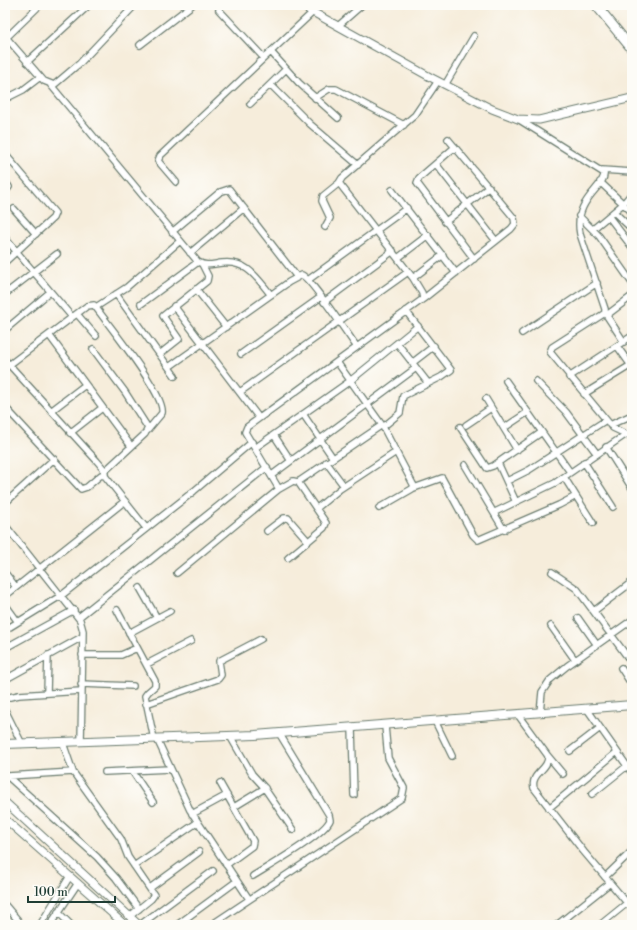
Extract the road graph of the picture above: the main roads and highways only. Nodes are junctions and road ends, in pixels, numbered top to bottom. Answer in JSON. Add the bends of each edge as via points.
{"nodes":[{"id":1,"x":596,"y":5,"type":"edge"},
{"id":2,"x":632,"y":49,"type":"edge"},
{"id":3,"x":632,"y":705,"type":"edge"},
{"id":4,"x":5,"y":744,"type":"edge"}],
"edges":[{"from":1,"to":2,"type":"main road"},
{"from":3,"to":4,"type":"main road","via":[[279,733]]}]}
